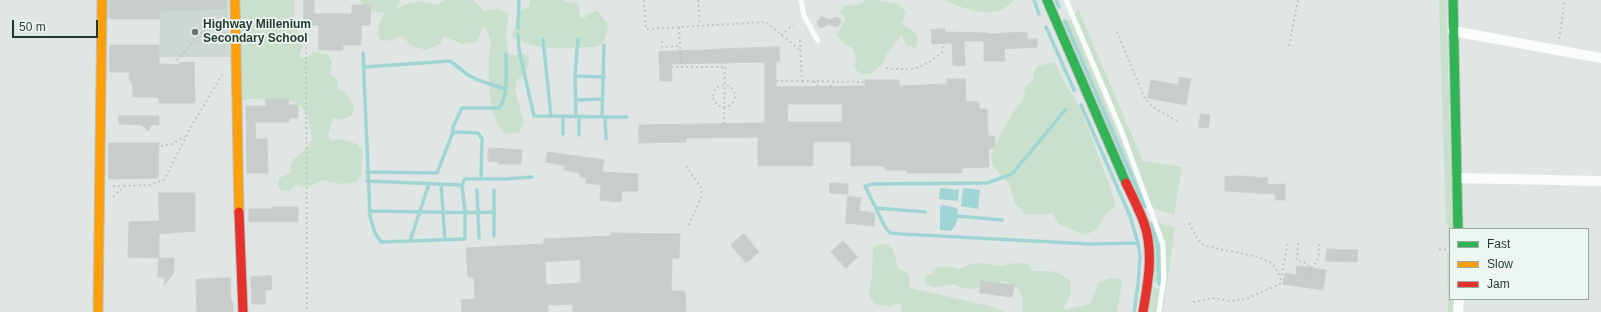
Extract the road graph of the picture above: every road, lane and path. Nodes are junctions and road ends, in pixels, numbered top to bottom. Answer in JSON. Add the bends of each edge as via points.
{"nodes":[{"id":1,"x":102,"y":0,"type":"edge"},
{"id":2,"x":235,"y":0,"type":"edge"},
{"id":3,"x":644,"y":0,"type":"edge"},
{"id":4,"x":698,"y":0,"type":"edge"},
{"id":5,"x":802,"y":0,"type":"edge"},
{"id":6,"x":1047,"y":0,"type":"edge"},
{"id":7,"x":1066,"y":0,"type":"edge"},
{"id":8,"x":1298,"y":0,"type":"edge"},
{"id":9,"x":1453,"y":0,"type":"edge"},
{"id":10,"x":1565,"y":0,"type":"edge"},
{"id":11,"x":225,"y":18,"type":"dead end"},
{"id":12,"x":700,"y":25,"type":"junction"},
{"id":13,"x":793,"y":25,"type":"dead end"},
{"id":14,"x":679,"y":27,"type":"junction"},
{"id":15,"x":1453,"y":31,"type":"junction"},
{"id":16,"x":1117,"y":32,"type":"dead end"},
{"id":17,"x":781,"y":35,"type":"junction"},
{"id":18,"x":306,"y":37,"type":"dead end"},
{"id":19,"x":800,"y":40,"type":"dead end"},
{"id":20,"x":662,"y":41,"type":"dead end"},
{"id":21,"x":818,"y":41,"type":"dead end"},
{"id":22,"x":943,"y":43,"type":"dead end"},
{"id":23,"x":681,"y":46,"type":"junction"},
{"id":24,"x":1289,"y":46,"type":"dead end"},
{"id":25,"x":1557,"y":50,"type":"junction"},
{"id":26,"x":801,"y":51,"type":"junction"},
{"id":27,"x":1601,"y":58,"type":"edge"},
{"id":28,"x":177,"y":60,"type":"dead end"},
{"id":29,"x":724,"y":63,"type":"dead end"},
{"id":30,"x":672,"y":67,"type":"dead end"},
{"id":31,"x":682,"y":67,"type":"junction"},
{"id":32,"x":724,"y":67,"type":"junction"},
{"id":33,"x":225,"y":68,"type":"dead end"},
{"id":34,"x":886,"y":68,"type":"dead end"},
{"id":35,"x":776,"y":81,"type":"dead end"},
{"id":36,"x":802,"y":81,"type":"junction"},
{"id":37,"x":814,"y":81,"type":"junction"},
{"id":38,"x":834,"y":81,"type":"junction"},
{"id":39,"x":865,"y":82,"type":"dead end"},
{"id":40,"x":724,"y":85,"type":"junction"},
{"id":41,"x":818,"y":86,"type":"dead end"},
{"id":42,"x":830,"y":86,"type":"dead end"},
{"id":43,"x":724,"y":106,"type":"junction"},
{"id":44,"x":1179,"y":122,"type":"dead end"},
{"id":45,"x":724,"y":124,"type":"dead end"},
{"id":46,"x":187,"y":135,"type":"junction"},
{"id":47,"x":161,"y":146,"type":"dead end"},
{"id":48,"x":686,"y":166,"type":"dead end"},
{"id":49,"x":1457,"y":178,"type":"junction"},
{"id":50,"x":1601,"y":182,"type":"edge"},
{"id":51,"x":99,"y":210,"type":"junction"},
{"id":52,"x":1189,"y":223,"type":"dead end"},
{"id":53,"x":1458,"y":228,"type":"edge"},
{"id":54,"x":688,"y":229,"type":"dead end"},
{"id":55,"x":1288,"y":242,"type":"dead end"},
{"id":56,"x":1298,"y":243,"type":"dead end"},
{"id":57,"x":1319,"y":244,"type":"dead end"},
{"id":58,"x":1439,"y":249,"type":"dead end"},
{"id":59,"x":1449,"y":250,"type":"edge"},
{"id":60,"x":1311,"y":268,"type":"junction"},
{"id":61,"x":1310,"y":276,"type":"dead end"},
{"id":62,"x":1281,"y":277,"type":"junction"},
{"id":63,"x":1459,"y":300,"type":"edge"},
{"id":64,"x":1193,"y":302,"type":"dead end"},
{"id":65,"x":98,"y":312,"type":"edge"},
{"id":66,"x":243,"y":312,"type":"edge"},
{"id":67,"x":307,"y":312,"type":"edge"},
{"id":68,"x":1143,"y":312,"type":"edge"},
{"id":69,"x":1159,"y":312,"type":"edge"},
{"id":70,"x":1458,"y":312,"type":"edge"}],
"edges":[{"from":1,"to":51,"type":"street"},
{"from":2,"to":66,"type":"street"},
{"from":3,"to":14,"type":"path","via":[[646,29]]},
{"from":4,"to":12,"type":"path"},
{"from":5,"to":21,"type":"lane","via":[[804,16]]},
{"from":6,"to":68,"type":"street","via":[[1144,224],[1149,249],[1148,282]]},
{"from":7,"to":69,"type":"lane","via":[[1122,132],[1163,244],[1164,278]]},
{"from":8,"to":24,"type":"path"},
{"from":9,"to":15,"type":"street"},
{"from":10,"to":25,"type":"path"},
{"from":11,"to":28,"type":"path","via":[[217,28],[206,30]]},
{"from":12,"to":14,"type":"path"},
{"from":12,"to":17,"type":"path","via":[[766,22]]},
{"from":13,"to":17,"type":"path"},
{"from":14,"to":23,"type":"path"},
{"from":15,"to":25,"type":"street"},
{"from":15,"to":49,"type":"street"},
{"from":16,"to":44,"type":"path","via":[[1145,99],[1153,107]]},
{"from":17,"to":26,"type":"path"},
{"from":18,"to":67,"type":"path"},
{"from":19,"to":26,"type":"path"},
{"from":20,"to":23,"type":"path","via":[[662,47]]},
{"from":22,"to":34,"type":"path","via":[[942,53],[921,66],[910,70]]},
{"from":23,"to":31,"type":"path"},
{"from":25,"to":27,"type":"street"},
{"from":26,"to":36,"type":"path"},
{"from":29,"to":32,"type":"path"},
{"from":30,"to":31,"type":"path"},
{"from":31,"to":32,"type":"path"},
{"from":32,"to":40,"type":"path"},
{"from":33,"to":46,"type":"path"},
{"from":35,"to":36,"type":"path"},
{"from":36,"to":37,"type":"path"},
{"from":37,"to":38,"type":"path"},
{"from":37,"to":41,"type":"path"},
{"from":38,"to":39,"type":"path"},
{"from":38,"to":42,"type":"path"},
{"from":40,"to":43,"type":"path"},
{"from":40,"to":43,"type":"path","via":[[716,89],[714,96],[716,103]]},
{"from":40,"to":43,"type":"path","via":[[732,88],[735,96],[732,104]]},
{"from":43,"to":45,"type":"path"},
{"from":46,"to":47,"type":"path","via":[[172,144]]},
{"from":46,"to":51,"type":"path","via":[[164,180],[150,185],[126,186]]},
{"from":48,"to":54,"type":"path","via":[[702,189],[701,199]]},
{"from":49,"to":50,"type":"street"},
{"from":49,"to":53,"type":"street"},
{"from":51,"to":65,"type":"street"},
{"from":52,"to":62,"type":"path","via":[[1198,240],[1206,246],[1259,257],[1273,264]]},
{"from":55,"to":62,"type":"path"},
{"from":56,"to":60,"type":"path","via":[[1297,261],[1304,262]]},
{"from":57,"to":60,"type":"path","via":[[1318,262]]},
{"from":58,"to":59,"type":"path"},
{"from":60,"to":61,"type":"path"},
{"from":62,"to":64,"type":"path","via":[[1280,284],[1246,298],[1230,301],[1214,298]]},
{"from":63,"to":70,"type":"street"}]}
